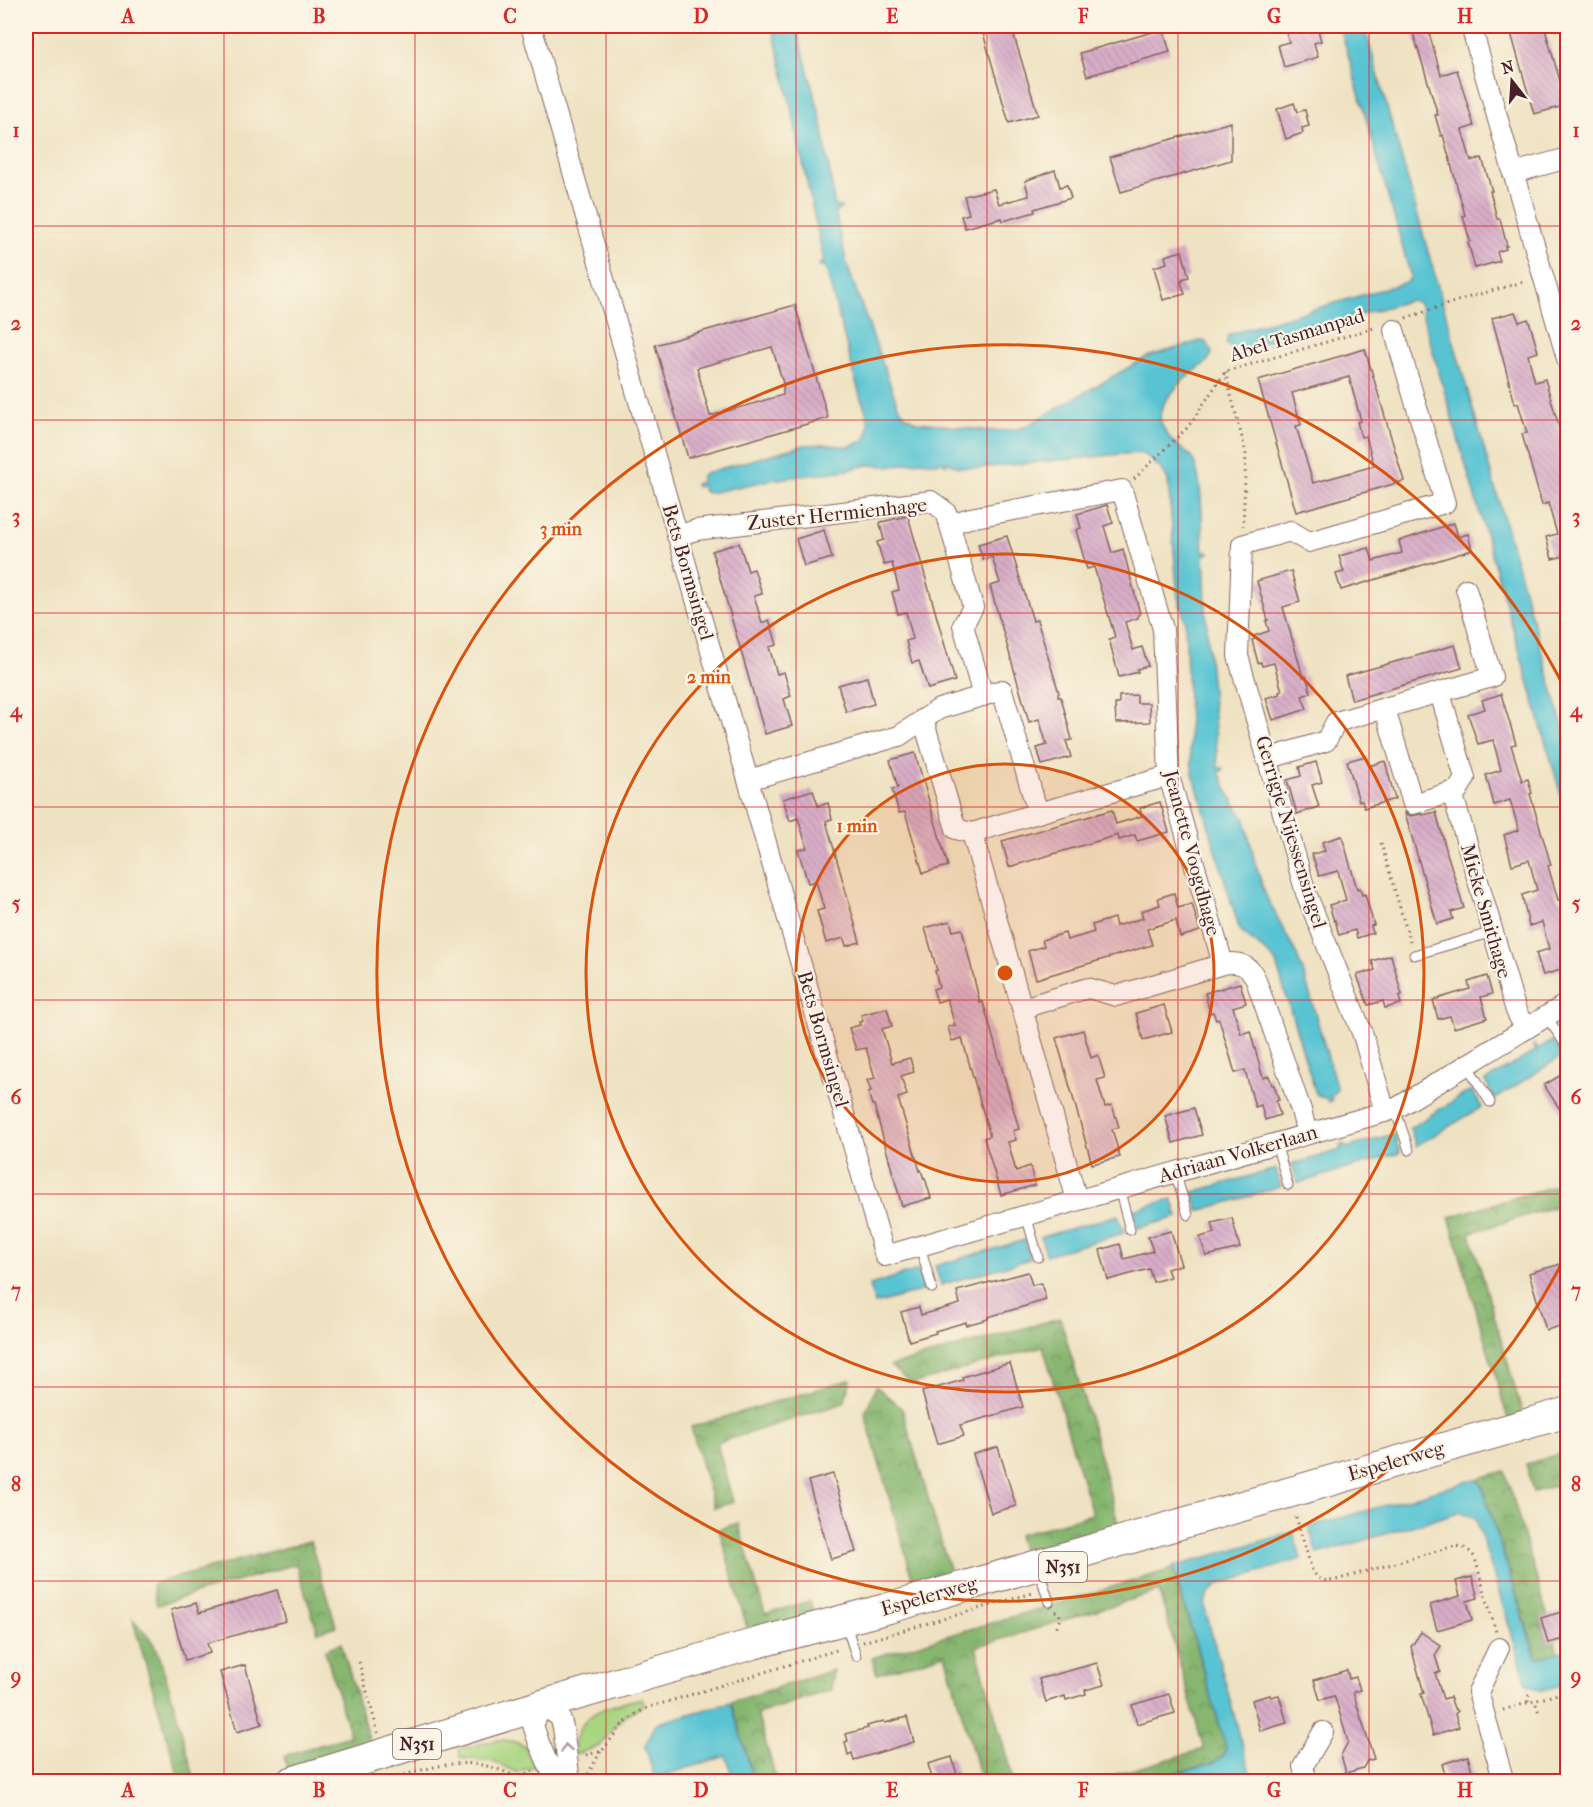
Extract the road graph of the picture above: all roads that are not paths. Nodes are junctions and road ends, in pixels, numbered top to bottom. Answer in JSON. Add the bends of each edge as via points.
{"nodes":[{"id":1,"x":531,"y":26,"type":"edge"},
{"id":2,"x":1471,"y":26,"type":"edge"},
{"id":3,"x":1568,"y":158,"type":"edge"},
{"id":4,"x":1513,"y":173,"type":"junction"},
{"id":5,"x":1388,"y":327,"type":"road end"},
{"id":6,"x":1568,"y":362,"type":"edge"},
{"id":7,"x":950,"y":524,"type":"junction"},
{"id":8,"x":677,"y":536,"type":"junction"},
{"id":9,"x":1466,"y":589,"type":"dead end"},
{"id":10,"x":1440,"y":693,"type":"junction"},
{"id":11,"x":983,"y":696,"type":"junction"},
{"id":12,"x":1385,"y":709,"type":"junction"},
{"id":13,"x":923,"y":719,"type":"junction"},
{"id":14,"x":1267,"y":759,"type":"junction"},
{"id":15,"x":1168,"y":776,"type":"junction"},
{"id":16,"x":748,"y":780,"type":"junction"},
{"id":17,"x":1452,"y":792,"type":"junction"},
{"id":18,"x":1038,"y":813,"type":"junction"},
{"id":19,"x":972,"y":833,"type":"junction"},
{"id":20,"x":1493,"y":932,"type":"junction"},
{"id":21,"x":1413,"y":951,"type":"road end"},
{"id":22,"x":1223,"y":964,"type":"junction"},
{"id":23,"x":1568,"y":1003,"type":"edge"},
{"id":24,"x":1023,"y":1008,"type":"junction"},
{"id":25,"x":1546,"y":1016,"type":"junction"},
{"id":26,"x":1525,"y":1028,"type":"junction"},
{"id":27,"x":1568,"y":1048,"type":"edge"},
{"id":28,"x":1467,"y":1065,"type":"junction"},
{"id":29,"x":1490,"y":1102,"type":"dead end"},
{"id":30,"x":1390,"y":1111,"type":"junction"},
{"id":31,"x":1307,"y":1134,"type":"junction"},
{"id":32,"x":1276,"y":1143,"type":"junction"},
{"id":33,"x":1409,"y":1150,"type":"dead end"},
{"id":34,"x":1175,"y":1172,"type":"junction"},
{"id":35,"x":1288,"y":1185,"type":"dead end"},
{"id":36,"x":1119,"y":1188,"type":"junction"},
{"id":37,"x":1077,"y":1200,"type":"junction"},
{"id":38,"x":1026,"y":1215,"type":"junction"},
{"id":39,"x":1188,"y":1215,"type":"dead end"},
{"id":40,"x":1130,"y":1230,"type":"dead end"},
{"id":41,"x":920,"y":1246,"type":"junction"},
{"id":42,"x":885,"y":1256,"type":"joint"},
{"id":43,"x":1038,"y":1257,"type":"dead end"},
{"id":44,"x":932,"y":1288,"type":"dead end"},
{"id":45,"x":1568,"y":1412,"type":"edge"},
{"id":46,"x":1568,"y":1421,"type":"edge"},
{"id":47,"x":1044,"y":1588,"type":"junction"},
{"id":48,"x":1499,"y":1648,"type":"road end"},
{"id":49,"x":545,"y":1715,"type":"junction"},
{"id":50,"x":1323,"y":1732,"type":"dead end"},
{"id":51,"x":384,"y":1762,"type":"edge"},
{"id":52,"x":1304,"y":1768,"type":"edge"},
{"id":53,"x":579,"y":1779,"type":"edge"},
{"id":54,"x":291,"y":1782,"type":"edge"},
{"id":55,"x":327,"y":1782,"type":"edge"},
{"id":56,"x":556,"y":1782,"type":"edge"},
{"id":57,"x":1504,"y":1782,"type":"edge"}],
"edges":[{"from":1,"to":8,"type":"street","name":"Bets Bormsingel"},
{"from":2,"to":4,"type":"street"},
{"from":3,"to":4,"type":"street"},
{"from":4,"to":6,"type":"street"},
{"from":5,"to":14,"type":"street","name":"Gerrigje Nijessensingel","via":[[1444,502],[1309,542],[1290,531],[1242,545],[1238,656]]},
{"from":7,"to":8,"type":"street","name":"Zuster Hermienhage","via":[[946,512],[932,501],[696,530]]},
{"from":7,"to":11,"type":"street","name":"Zuster Hermienhage","via":[[973,608],[963,626]]},
{"from":7,"to":15,"type":"street","name":"Jeanette Voogdhage","via":[[1122,490],[1163,629]]},
{"from":8,"to":16,"type":"street","name":"Bets Bormsingel"},
{"from":9,"to":10,"type":"street","via":[[1492,677]]},
{"from":10,"to":12,"type":"street"},
{"from":10,"to":17,"type":"street","via":[[1465,778],[1458,790]]},
{"from":11,"to":13,"type":"street","via":[[939,709]]},
{"from":11,"to":18,"type":"street","via":[[1002,690]]},
{"from":12,"to":14,"type":"street","via":[[1336,722],[1326,741]]},
{"from":12,"to":17,"type":"street","via":[[1413,804]]},
{"from":13,"to":16,"type":"street","via":[[899,736]]},
{"from":13,"to":19,"type":"street","via":[[956,830]]},
{"from":14,"to":30,"type":"street","name":"Gerrigje Nijessensingel","via":[[1306,893]]},
{"from":15,"to":18,"type":"street"},
{"from":15,"to":22,"type":"street","name":"Jeanette Voogdhage"},
{"from":16,"to":42,"type":"street","name":"Bets Bormsingel"},
{"from":17,"to":20,"type":"street","name":"Mieke Smithage"},
{"from":18,"to":19,"type":"street"},
{"from":19,"to":24,"type":"street"},
{"from":20,"to":21,"type":"lane"},
{"from":20,"to":26,"type":"street","name":"Mieke Smithage","via":[[1516,1011]]},
{"from":22,"to":24,"type":"street","via":[[1116,996],[1088,988]]},
{"from":22,"to":31,"type":"street","via":[[1237,963],[1254,974]]},
{"from":23,"to":25,"type":"street","name":"Adriaan Volkerlaan"},
{"from":24,"to":37,"type":"street"},
{"from":25,"to":26,"type":"street","name":"Adriaan Volkerlaan"},
{"from":25,"to":27,"type":"lane"},
{"from":26,"to":28,"type":"street","name":"Adriaan Volkerlaan"},
{"from":28,"to":29,"type":"lane"},
{"from":28,"to":30,"type":"street","name":"Adriaan Volkerlaan"},
{"from":30,"to":31,"type":"street","name":"Adriaan Volkerlaan"},
{"from":30,"to":33,"type":"lane"},
{"from":31,"to":32,"type":"street","name":"Adriaan Volkerlaan"},
{"from":32,"to":34,"type":"street","name":"Adriaan Volkerlaan"},
{"from":32,"to":35,"type":"lane"},
{"from":34,"to":36,"type":"street","name":"Adriaan Volkerlaan"},
{"from":34,"to":39,"type":"lane"},
{"from":36,"to":37,"type":"street","name":"Adriaan Volkerlaan"},
{"from":36,"to":40,"type":"lane"},
{"from":37,"to":38,"type":"street","name":"Adriaan Volkerlaan"},
{"from":38,"to":41,"type":"street","name":"Adriaan Volkerlaan"},
{"from":38,"to":43,"type":"lane"},
{"from":41,"to":42,"type":"street","name":"Adriaan Volkerlaan"},
{"from":41,"to":44,"type":"lane"},
{"from":45,"to":47,"type":"main road","name":"Espelerweg","number":"N351"},
{"from":46,"to":47,"type":"main road","name":"Espelerweg","number":"N351"},
{"from":47,"to":49,"type":"main road","name":"Espelerweg","number":"N351","via":[[968,1585],[914,1600],[850,1638]]},
{"from":48,"to":57,"type":"street","via":[[1478,1692]]},
{"from":49,"to":51,"type":"main road","name":"Espelerweg","number":"N351"},
{"from":53,"to":49,"type":"street","one_way":true,"via":[[563,1727]]},
{"from":49,"to":56,"type":"street","via":[[539,1743]]},
{"from":50,"to":52,"type":"street"},
{"from":51,"to":54,"type":"main road","name":"Espelerweg","number":"N351"},
{"from":51,"to":55,"type":"main road","name":"Espelerweg","number":"N351"}]}
